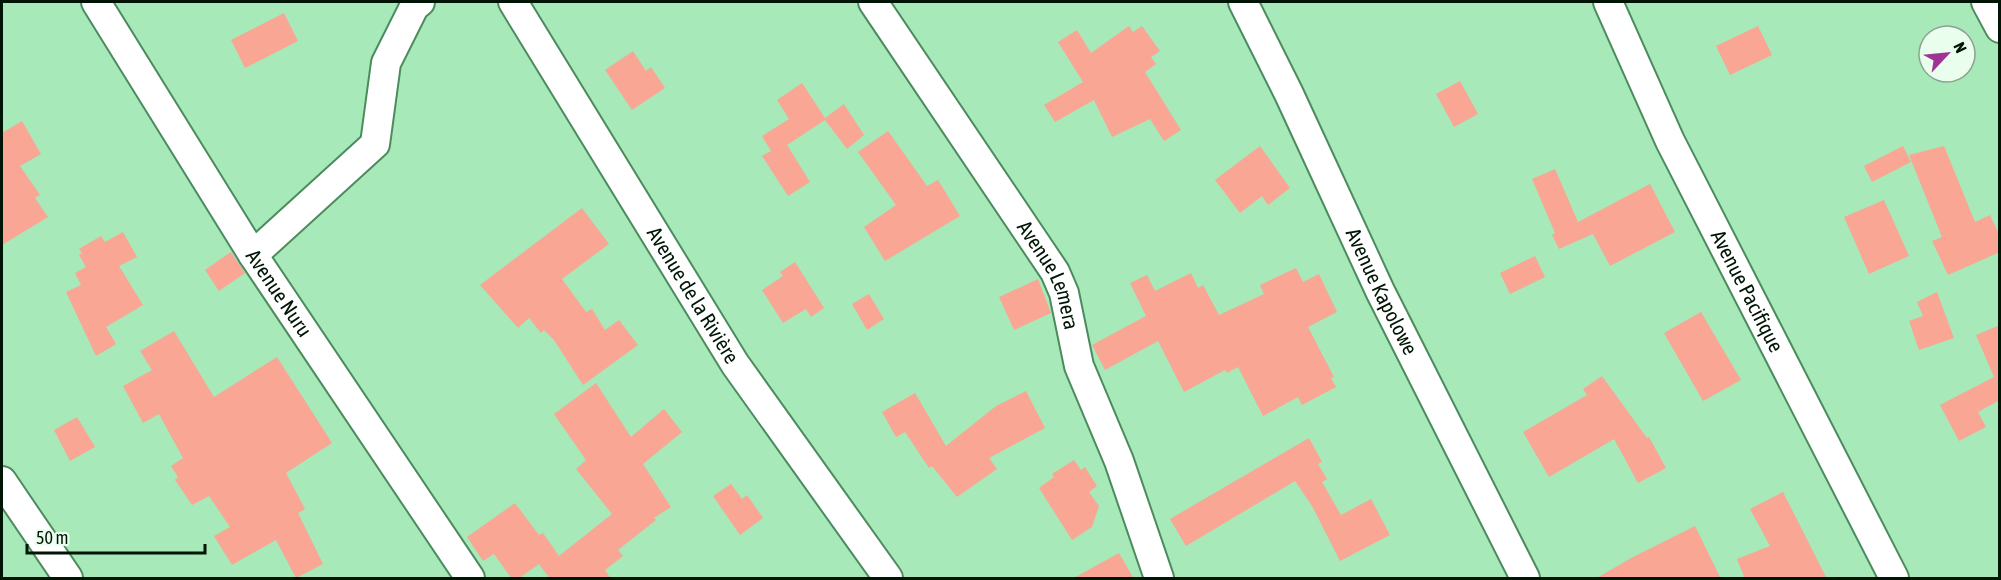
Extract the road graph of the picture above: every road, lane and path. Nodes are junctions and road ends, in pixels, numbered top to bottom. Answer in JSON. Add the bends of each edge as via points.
{"nodes":[{"id":1,"x":96,"y":2,"type":"edge"},
{"id":2,"x":420,"y":2,"type":"edge"},
{"id":3,"x":513,"y":2,"type":"edge"},
{"id":4,"x":873,"y":2,"type":"edge"},
{"id":5,"x":1243,"y":2,"type":"edge"},
{"id":6,"x":1608,"y":2,"type":"edge"},
{"id":7,"x":1986,"y":2,"type":"edge"},
{"id":8,"x":2000,"y":28,"type":"edge"},
{"id":9,"x":253,"y":255,"type":"junction"},
{"id":10,"x":2,"y":481,"type":"edge"},
{"id":11,"x":68,"y":579,"type":"edge"},
{"id":12,"x":470,"y":579,"type":"edge"},
{"id":13,"x":888,"y":579,"type":"edge"},
{"id":14,"x":1159,"y":579,"type":"edge"},
{"id":15,"x":1525,"y":579,"type":"edge"},
{"id":16,"x":1894,"y":579,"type":"edge"}],
"edges":[{"from":1,"to":9,"type":"street","name":"Avenue Nuru"},
{"from":2,"to":9,"type":"street","via":[[386,63],[375,144]]},
{"from":3,"to":13,"type":"street","name":"Avenue de la Rivière","via":[[735,363]]},
{"from":4,"to":14,"type":"street","name":"Avenue Lemera","via":[[1055,272],[1064,293],[1079,366],[1119,461]]},
{"from":5,"to":15,"type":"street","name":"Avenue Kapolowe","via":[[1380,291]]},
{"from":6,"to":16,"type":"street","name":"Avenue Pacifique","via":[[1670,141]]},
{"from":7,"to":8,"type":"street"},
{"from":9,"to":12,"type":"street","name":"Avenue Nuru"},
{"from":10,"to":11,"type":"street"}]}
